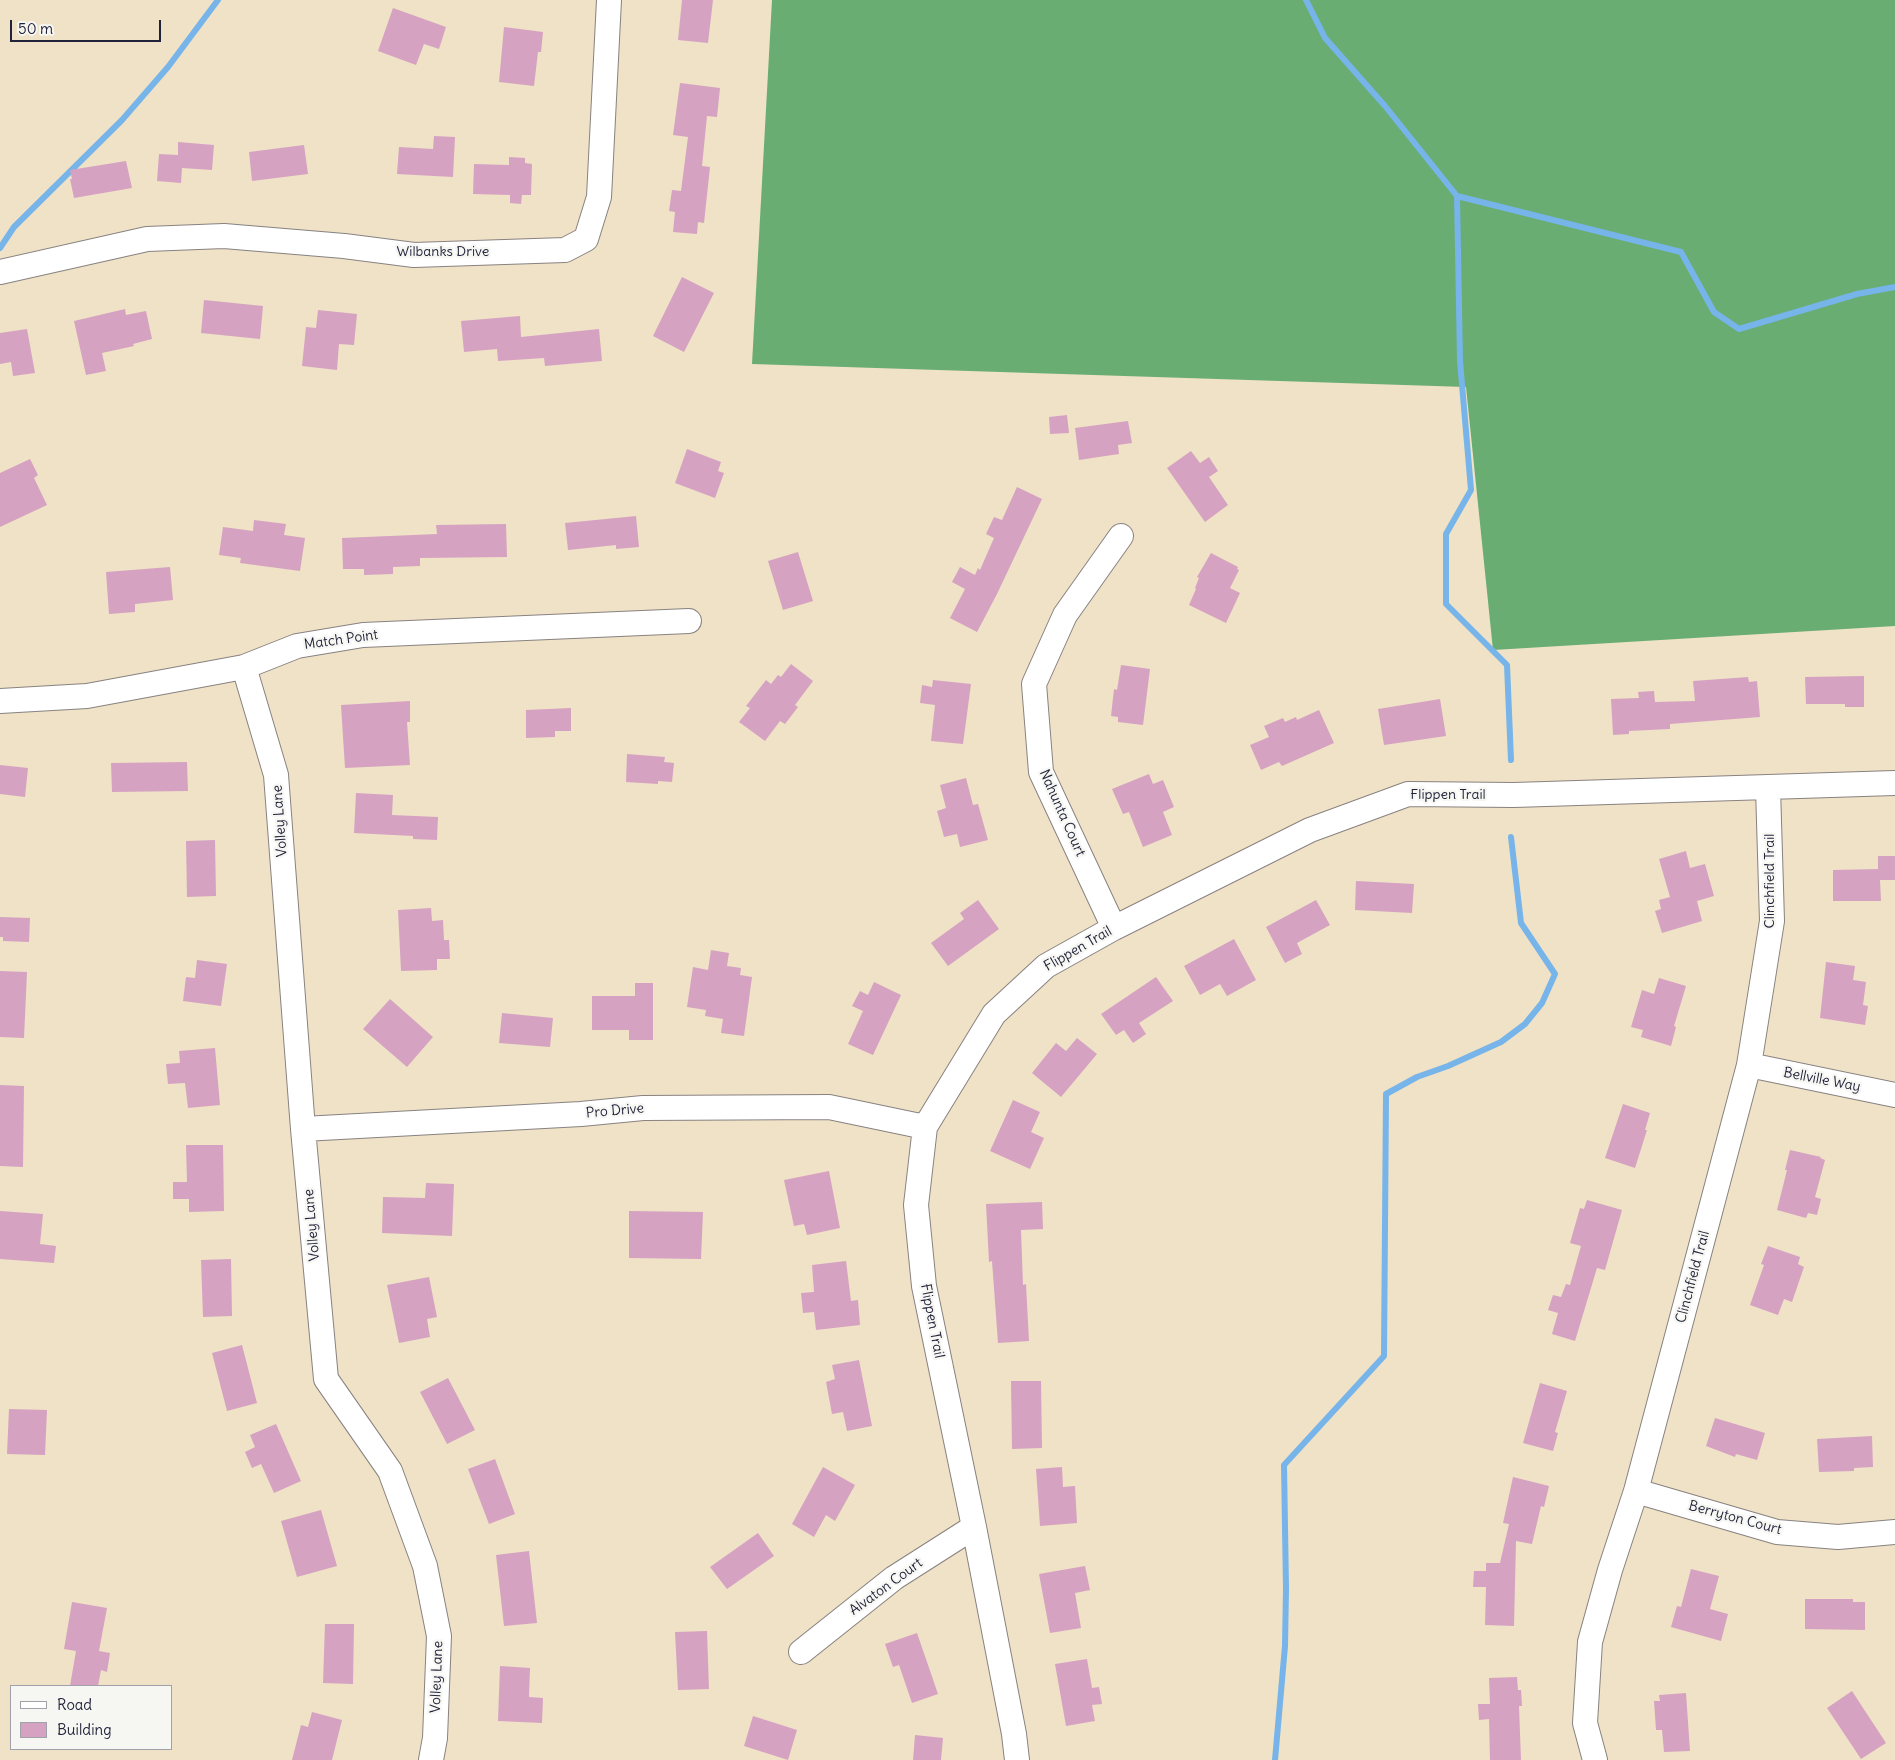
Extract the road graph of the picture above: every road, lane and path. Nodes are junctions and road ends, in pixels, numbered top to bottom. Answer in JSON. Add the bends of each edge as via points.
{"nodes":[{"id":1,"x":610,"y":0,"type":"edge"},
{"id":2,"x":0,"y":272,"type":"edge"},
{"id":3,"x":1121,"y":536,"type":"dead end"},
{"id":4,"x":690,"y":621,"type":"dead end"},
{"id":5,"x":244,"y":667,"type":"junction"},
{"id":6,"x":0,"y":701,"type":"edge"},
{"id":7,"x":1895,"y":783,"type":"edge"},
{"id":8,"x":1768,"y":788,"type":"junction"},
{"id":9,"x":1114,"y":928,"type":"junction"},
{"id":10,"x":1749,"y":1065,"type":"junction"},
{"id":11,"x":1895,"y":1095,"type":"edge"},
{"id":12,"x":925,"y":1127,"type":"junction"},
{"id":13,"x":303,"y":1129,"type":"junction"},
{"id":14,"x":1636,"y":1491,"type":"junction"},
{"id":15,"x":974,"y":1527,"type":"junction"},
{"id":16,"x":1895,"y":1532,"type":"edge"},
{"id":17,"x":802,"y":1652,"type":"dead end"},
{"id":18,"x":431,"y":1760,"type":"edge"},
{"id":19,"x":1017,"y":1760,"type":"edge"},
{"id":20,"x":1595,"y":1760,"type":"edge"}],
"edges":[{"from":1,"to":2,"type":"street","name":"Wilbanks Drive","via":[[599,197],[586,239],[565,250],[414,255],[224,236],[157,238]]},
{"from":3,"to":9,"type":"street","name":"Nahunta Court","via":[[1065,615],[1034,684],[1041,772]]},
{"from":4,"to":5,"type":"street","name":"Match Point","via":[[363,635],[296,646]]},
{"from":5,"to":6,"type":"street","name":"Match Point","via":[[87,696]]},
{"from":5,"to":13,"type":"street","name":"Volley Lane","via":[[276,775]]},
{"from":7,"to":8,"type":"street","name":"Flippen Trail"},
{"from":8,"to":9,"type":"street","name":"Flippen Trail","via":[[1514,795],[1408,794],[1310,830]]},
{"from":8,"to":10,"type":"street","name":"Clinchfield Trail","via":[[1772,921]]},
{"from":9,"to":12,"type":"street","name":"Flippen Trail","via":[[1046,966],[994,1014]]},
{"from":10,"to":11,"type":"street","name":"Bellville Way"},
{"from":10,"to":14,"type":"street","name":"Clinchfield Trail"},
{"from":12,"to":13,"type":"street","name":"Pro Drive","via":[[819,1107],[643,1108]]},
{"from":12,"to":15,"type":"street","name":"Flippen Trail","via":[[916,1205],[924,1286]]},
{"from":13,"to":18,"type":"street","name":"Volley Lane","via":[[326,1379],[390,1471],[425,1566],[439,1636],[436,1738]]},
{"from":14,"to":16,"type":"street","name":"Berryton Court","via":[[1778,1532],[1838,1537]]},
{"from":14,"to":20,"type":"street","name":"Clinchfield Trail","via":[[1590,1642],[1586,1723]]},
{"from":15,"to":17,"type":"street","name":"Alvaton Court","via":[[894,1578]]},
{"from":15,"to":19,"type":"street","name":"Flippen Trail"}]}
